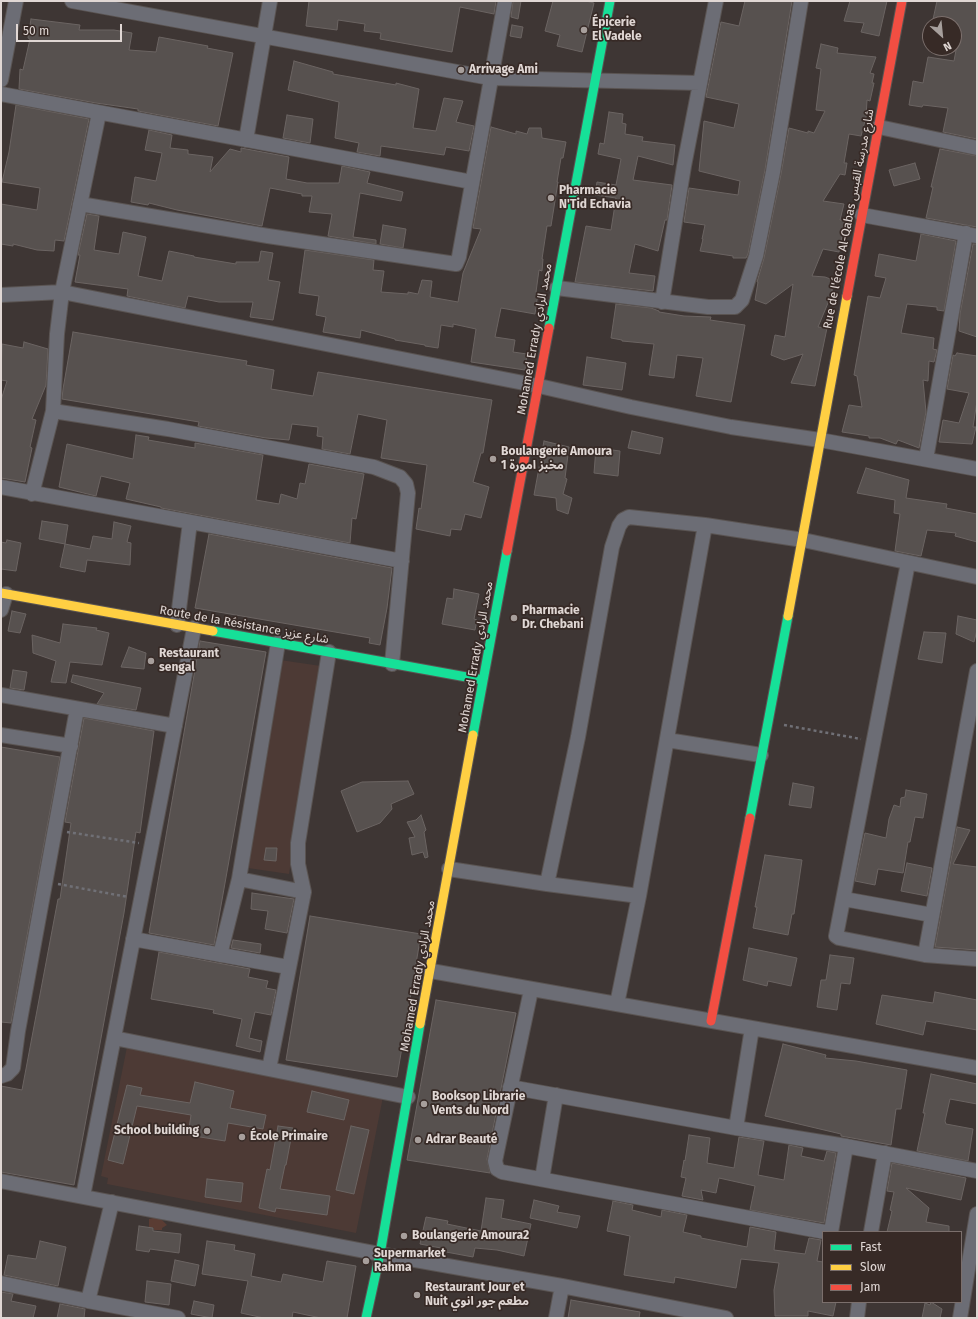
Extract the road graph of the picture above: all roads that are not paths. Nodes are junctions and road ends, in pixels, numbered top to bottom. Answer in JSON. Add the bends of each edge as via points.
{"nodes":[{"id":1,"x":16,"y":1,"type":"edge"},
{"id":2,"x":72,"y":1,"type":"edge"},
{"id":3,"x":270,"y":1,"type":"edge"},
{"id":4,"x":505,"y":1,"type":"edge"},
{"id":5,"x":610,"y":1,"type":"edge"},
{"id":6,"x":716,"y":1,"type":"edge"},
{"id":7,"x":801,"y":1,"type":"edge"},
{"id":8,"x":902,"y":1,"type":"edge"},
{"id":9,"x":264,"y":36,"type":"junction"},
{"id":10,"x":490,"y":78,"type":"junction"},
{"id":11,"x":1,"y":80,"type":"edge"},
{"id":12,"x":595,"y":80,"type":"junction"},
{"id":13,"x":700,"y":83,"type":"junction"},
{"id":14,"x":1,"y":94,"type":"edge"},
{"id":15,"x":99,"y":113,"type":"junction"},
{"id":16,"x":879,"y":127,"type":"junction"},
{"id":17,"x":246,"y":140,"type":"junction"},
{"id":18,"x":977,"y":148,"type":"edge"},
{"id":19,"x":472,"y":182,"type":"junction"},
{"id":20,"x":80,"y":204,"type":"junction"},
{"id":21,"x":862,"y":215,"type":"junction"},
{"id":22,"x":972,"y":234,"type":"edge"},
{"id":23,"x":557,"y":288,"type":"junction"},
{"id":24,"x":62,"y":292,"type":"junction"},
{"id":25,"x":1,"y":295,"type":"edge"},
{"id":26,"x":662,"y":302,"type":"junction"},
{"id":27,"x":539,"y":386,"type":"junction"},
{"id":28,"x":53,"y":411,"type":"junction"},
{"id":29,"x":820,"y":440,"type":"junction"},
{"id":30,"x":926,"y":459,"type":"junction"},
{"id":31,"x":977,"y":469,"type":"edge"},
{"id":32,"x":1,"y":487,"type":"edge"},
{"id":33,"x":32,"y":494,"type":"junction"},
{"id":34,"x":190,"y":522,"type":"junction"},
{"id":35,"x":705,"y":524,"type":"junction"},
{"id":36,"x":803,"y":540,"type":"junction"},
{"id":37,"x":402,"y":561,"type":"junction"},
{"id":38,"x":908,"y":563,"type":"junction"},
{"id":39,"x":977,"y":577,"type":"edge"},
{"id":40,"x":4,"y":593,"type":"edge"},
{"id":41,"x":1,"y":610,"type":"edge"},
{"id":42,"x":177,"y":625,"type":"junction"},
{"id":43,"x":194,"y":628,"type":"junction"},
{"id":44,"x":278,"y":643,"type":"junction"},
{"id":45,"x":330,"y":652,"type":"junction"},
{"id":46,"x":392,"y":664,"type":"junction"},
{"id":47,"x":977,"y":671,"type":"edge"},
{"id":48,"x":483,"y":680,"type":"junction"},
{"id":49,"x":1,"y":695,"type":"edge"},
{"id":50,"x":77,"y":709,"type":"junction"},
{"id":51,"x":175,"y":726,"type":"junction"},
{"id":52,"x":972,"y":729,"type":"edge"},
{"id":53,"x":1,"y":735,"type":"edge"},
{"id":54,"x":667,"y":740,"type":"junction"},
{"id":55,"x":70,"y":746,"type":"junction"},
{"id":56,"x":761,"y":755,"type":"junction"},
{"id":57,"x":449,"y":870,"type":"junction"},
{"id":58,"x":239,"y":879,"type":"junction"},
{"id":59,"x":547,"y":884,"type":"junction"},
{"id":60,"x":304,"y":892,"type":"junction"},
{"id":61,"x":639,"y":896,"type":"junction"},
{"id":62,"x":844,"y":899,"type":"junction"},
{"id":63,"x":932,"y":915,"type":"junction"},
{"id":64,"x":133,"y":939,"type":"junction"},
{"id":65,"x":220,"y":955,"type":"junction"},
{"id":66,"x":925,"y":955,"type":"junction"},
{"id":67,"x":977,"y":959,"type":"edge"},
{"id":68,"x":288,"y":967,"type":"junction"},
{"id":69,"x":431,"y":971,"type":"junction"},
{"id":70,"x":531,"y":990,"type":"junction"},
{"id":71,"x":617,"y":1004,"type":"junction"},
{"id":72,"x":711,"y":1021,"type":"junction"},
{"id":73,"x":752,"y":1028,"type":"junction"},
{"id":74,"x":114,"y":1038,"type":"junction"},
{"id":75,"x":977,"y":1068,"type":"edge"},
{"id":76,"x":269,"y":1069,"type":"junction"},
{"id":77,"x":1,"y":1076,"type":"edge"},
{"id":78,"x":510,"y":1087,"type":"junction"},
{"id":79,"x":556,"y":1095,"type":"junction"},
{"id":80,"x":408,"y":1097,"type":"junction"},
{"id":81,"x":736,"y":1128,"type":"junction"},
{"id":82,"x":846,"y":1146,"type":"junction"},
{"id":83,"x":885,"y":1153,"type":"junction"},
{"id":84,"x":977,"y":1171,"type":"edge"},
{"id":85,"x":542,"y":1180,"type":"junction"},
{"id":86,"x":1,"y":1181,"type":"edge"},
{"id":87,"x":83,"y":1196,"type":"junction"},
{"id":88,"x":112,"y":1202,"type":"junction"},
{"id":89,"x":977,"y":1214,"type":"edge"},
{"id":90,"x":822,"y":1231,"type":"edge"},
{"id":91,"x":830,"y":1231,"type":"edge"},
{"id":92,"x":871,"y":1231,"type":"edge"},
{"id":93,"x":380,"y":1254,"type":"junction"},
{"id":94,"x":1,"y":1283,"type":"edge"},
{"id":95,"x":562,"y":1286,"type":"junction"},
{"id":96,"x":88,"y":1301,"type":"junction"},
{"id":97,"x":859,"y":1303,"type":"edge"},
{"id":98,"x":661,"y":1312,"type":"edge"},
{"id":99,"x":178,"y":1318,"type":"edge"},
{"id":100,"x":366,"y":1318,"type":"edge"},
{"id":101,"x":556,"y":1318,"type":"edge"},
{"id":102,"x":726,"y":1318,"type":"edge"},
{"id":103,"x":856,"y":1318,"type":"edge"},
{"id":104,"x":960,"y":1318,"type":"edge"}],
"edges":[{"from":1,"to":11,"type":"street"},
{"from":2,"to":9,"type":"street"},
{"from":3,"to":9,"type":"street"},
{"from":4,"to":10,"type":"street"},
{"from":5,"to":12,"type":"street","name":"Mohamed Errady محمد الرادي"},
{"from":6,"to":13,"type":"street"},
{"from":7,"to":26,"type":"street","via":[[756,256],[742,300],[735,307],[722,308]]},
{"from":8,"to":16,"type":"street","name":"Rue de l'école Al-Qabas شارع مدرسة القبس"},
{"from":9,"to":10,"type":"street"},
{"from":9,"to":17,"type":"street"},
{"from":10,"to":12,"type":"street"},
{"from":10,"to":19,"type":"street"},
{"from":12,"to":13,"type":"street"},
{"from":12,"to":23,"type":"street","name":"Mohamed Errady محمد الرادي"},
{"from":13,"to":26,"type":"street"},
{"from":14,"to":15,"type":"street"},
{"from":15,"to":17,"type":"street"},
{"from":15,"to":20,"type":"street"},
{"from":16,"to":18,"type":"street"},
{"from":16,"to":21,"type":"street","name":"Rue de l'école Al-Qabas شارع مدرسة القبس"},
{"from":17,"to":19,"type":"street"},
{"from":19,"to":20,"type":"street","via":[[456,264]]},
{"from":20,"to":24,"type":"street"},
{"from":21,"to":22,"type":"street"},
{"from":21,"to":29,"type":"street","name":"Rue de l'école Al-Qabas شارع مدرسة القبس"},
{"from":22,"to":30,"type":"street"},
{"from":23,"to":26,"type":"street"},
{"from":23,"to":27,"type":"street","name":"Mohamed Errady محمد الرادي"},
{"from":24,"to":25,"type":"street"},
{"from":24,"to":27,"type":"street"},
{"from":24,"to":28,"type":"street"},
{"from":27,"to":29,"type":"street","via":[[715,424]]},
{"from":27,"to":48,"type":"street","name":"Mohamed Errady محمد الرادي"},
{"from":28,"to":33,"type":"street"},
{"from":28,"to":37,"type":"street","via":[[168,429],[359,465],[400,477],[406,484],[408,493]]},
{"from":29,"to":30,"type":"street"},
{"from":29,"to":36,"type":"street","name":"Rue de l'école Al-Qabas شارع مدرسة القبس"},
{"from":30,"to":31,"type":"street"},
{"from":32,"to":33,"type":"street"},
{"from":33,"to":34,"type":"street"},
{"from":34,"to":37,"type":"street"},
{"from":34,"to":42,"type":"street"},
{"from":35,"to":36,"type":"street"},
{"from":35,"to":54,"type":"street"},
{"from":35,"to":59,"type":"street","via":[[629,517],[619,526],[612,547],[578,737]]},
{"from":36,"to":38,"type":"street"},
{"from":36,"to":56,"type":"street","name":"Rue de l'école Al-Qabas شارع مدرسة القبس"},
{"from":37,"to":46,"type":"street"},
{"from":38,"to":39,"type":"street"},
{"from":38,"to":62,"type":"street"},
{"from":40,"to":41,"type":"street"},
{"from":40,"to":42,"type":"street","name":"Route de la Résistance شارع عزيز"},
{"from":42,"to":43,"type":"street","name":"Route de la Résistance شارع عزيز"},
{"from":43,"to":44,"type":"street","name":"Route de la Résistance شارع عزيز"},
{"from":43,"to":51,"type":"street"},
{"from":44,"to":45,"type":"street","name":"Route de la Résistance شارع عزيز"},
{"from":44,"to":58,"type":"street"},
{"from":45,"to":46,"type":"street","name":"Route de la Résistance شارع عزيز"},
{"from":45,"to":60,"type":"street","via":[[298,843],[298,864]]},
{"from":46,"to":48,"type":"street","name":"Route de la Résistance شارع عزيز"},
{"from":47,"to":52,"type":"street"},
{"from":48,"to":57,"type":"street","name":"Mohamed Errady محمد الرادي"},
{"from":49,"to":50,"type":"street"},
{"from":50,"to":51,"type":"street"},
{"from":50,"to":55,"type":"street"},
{"from":51,"to":64,"type":"street"},
{"from":52,"to":63,"type":"street"},
{"from":53,"to":55,"type":"street"},
{"from":54,"to":56,"type":"street"},
{"from":54,"to":61,"type":"street"},
{"from":55,"to":77,"type":"street","via":[[13,1068]]},
{"from":56,"to":72,"type":"street","name":"Rue de l'école Al-Qabas شارع مدرسة القبس"},
{"from":57,"to":59,"type":"street"},
{"from":57,"to":69,"type":"street","name":"Mohamed Errady محمد الرادي"},
{"from":58,"to":60,"type":"street"},
{"from":58,"to":65,"type":"street"},
{"from":59,"to":61,"type":"street"},
{"from":60,"to":68,"type":"street"},
{"from":61,"to":71,"type":"street"},
{"from":62,"to":63,"type":"street"},
{"from":62,"to":66,"type":"street","via":[[836,936]]},
{"from":63,"to":66,"type":"street"},
{"from":64,"to":65,"type":"street"},
{"from":64,"to":74,"type":"street"},
{"from":65,"to":68,"type":"street"},
{"from":66,"to":67,"type":"street"},
{"from":68,"to":76,"type":"street"},
{"from":69,"to":70,"type":"street"},
{"from":69,"to":80,"type":"street","name":"Mohamed Errady محمد الرادي"},
{"from":70,"to":71,"type":"street"},
{"from":70,"to":78,"type":"street"},
{"from":71,"to":72,"type":"street"},
{"from":72,"to":73,"type":"street"},
{"from":73,"to":75,"type":"street"},
{"from":73,"to":81,"type":"street"},
{"from":74,"to":76,"type":"street"},
{"from":74,"to":87,"type":"street"},
{"from":76,"to":80,"type":"street"},
{"from":78,"to":79,"type":"street"},
{"from":78,"to":85,"type":"street","via":[[494,1161],[496,1169]]},
{"from":79,"to":81,"type":"street"},
{"from":79,"to":85,"type":"street"},
{"from":80,"to":93,"type":"street","name":"Mohamed Errady محمد الرادي"},
{"from":81,"to":82,"type":"street"},
{"from":82,"to":83,"type":"street"},
{"from":82,"to":91,"type":"street"},
{"from":83,"to":84,"type":"street"},
{"from":83,"to":92,"type":"street"},
{"from":85,"to":90,"type":"street"},
{"from":86,"to":87,"type":"street"},
{"from":87,"to":88,"type":"street"},
{"from":88,"to":93,"type":"street"},
{"from":88,"to":96,"type":"street"},
{"from":89,"to":104,"type":"street"},
{"from":93,"to":95,"type":"street"},
{"from":93,"to":100,"type":"street","name":"Mohamed Errady محمد الرادي"},
{"from":94,"to":96,"type":"street"},
{"from":95,"to":98,"type":"street"},
{"from":95,"to":101,"type":"street"},
{"from":96,"to":99,"type":"street"},
{"from":97,"to":103,"type":"street"},
{"from":98,"to":102,"type":"street"}]}
